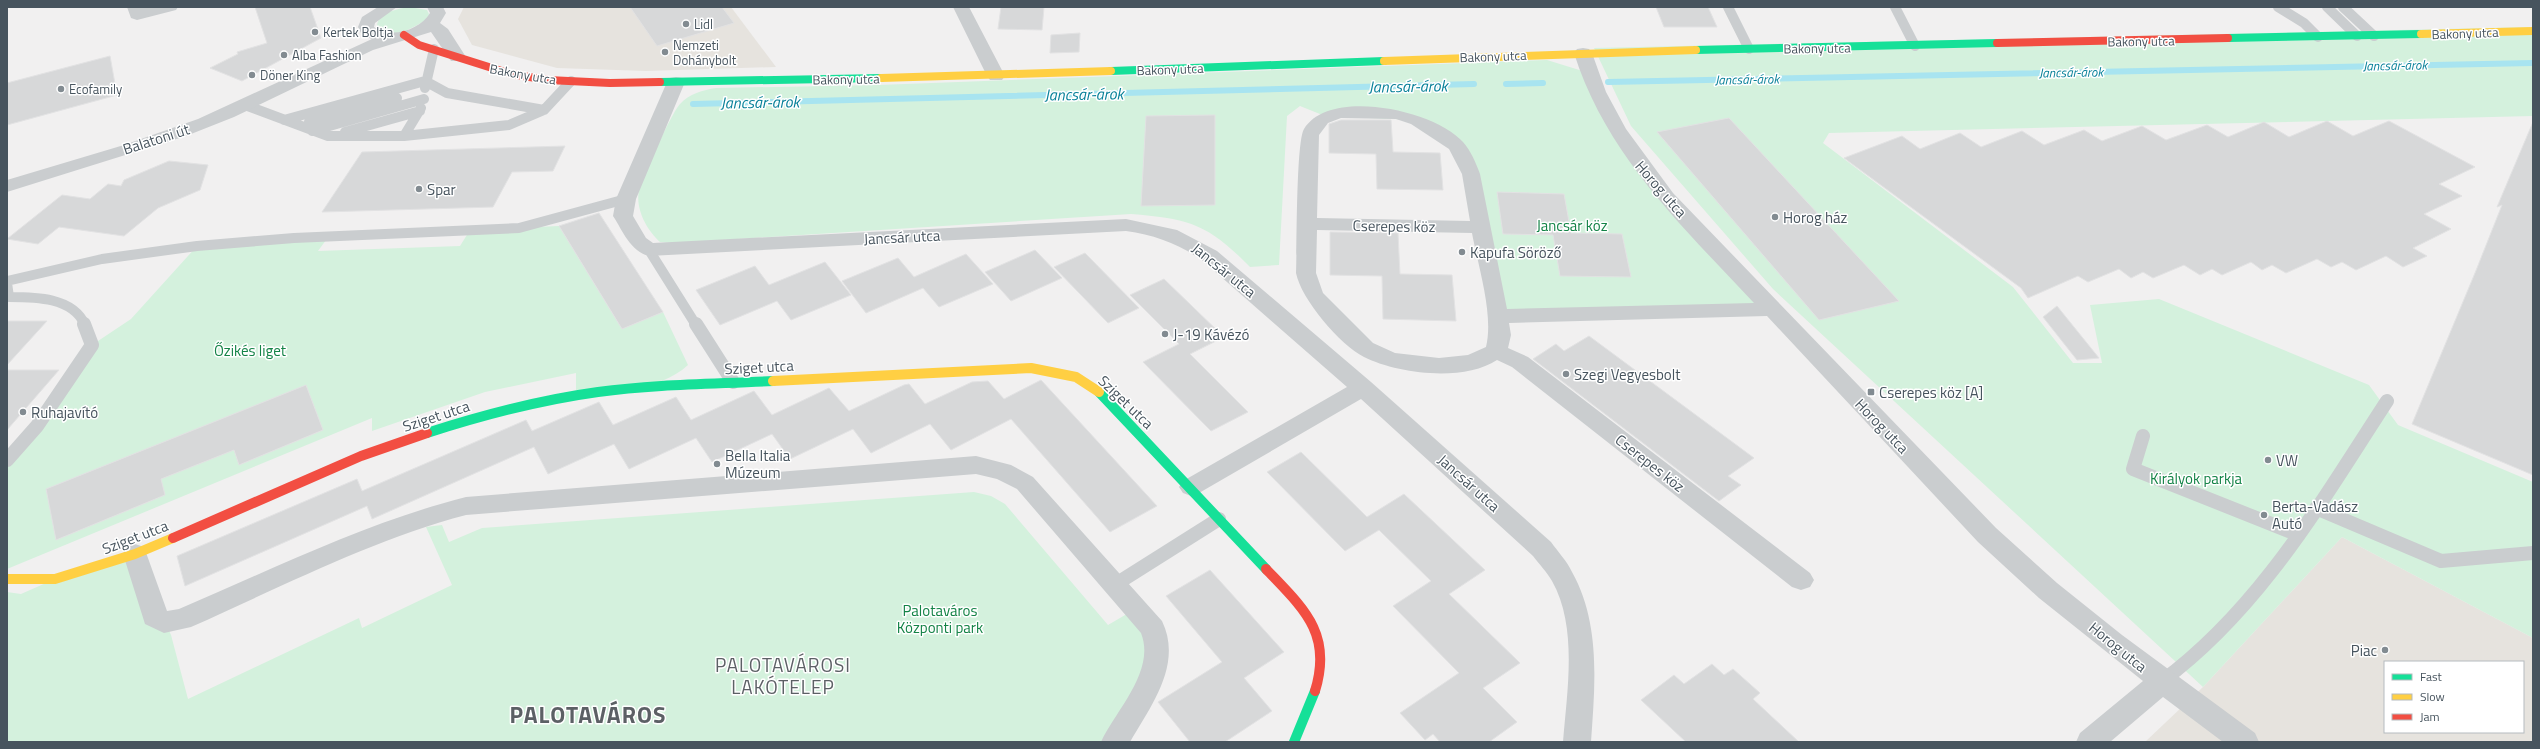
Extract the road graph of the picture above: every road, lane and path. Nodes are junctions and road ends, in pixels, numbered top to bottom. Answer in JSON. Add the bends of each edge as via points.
{"nodes":[{"id":1,"x":135,"y":7,"type":"edge"},
{"id":2,"x":170,"y":7,"type":"edge"},
{"id":3,"x":389,"y":7,"type":"edge"},
{"id":4,"x":436,"y":7,"type":"edge"},
{"id":5,"x":961,"y":7,"type":"edge"},
{"id":6,"x":1728,"y":7,"type":"edge"},
{"id":7,"x":1895,"y":7,"type":"edge"},
{"id":8,"x":2278,"y":7,"type":"edge"},
{"id":9,"x":2327,"y":7,"type":"edge"},
{"id":10,"x":2343,"y":7,"type":"edge"},
{"id":11,"x":365,"y":18,"type":"edge"},
{"id":12,"x":431,"y":24,"type":"junction"},
{"id":13,"x":2533,"y":31,"type":"edge"},
{"id":14,"x":398,"y":36,"type":"junction"},
{"id":15,"x":2357,"y":36,"type":"junction"},
{"id":16,"x":2374,"y":36,"type":"junction"},
{"id":17,"x":2318,"y":37,"type":"junction"},
{"id":18,"x":1915,"y":46,"type":"junction"},
{"id":19,"x":434,"y":49,"type":"junction"},
{"id":20,"x":1749,"y":49,"type":"junction"},
{"id":21,"x":1583,"y":53,"type":"junction"},
{"id":22,"x":457,"y":57,"type":"junction"},
{"id":23,"x":996,"y":76,"type":"junction"},
{"id":24,"x":298,"y":77,"type":"junction"},
{"id":25,"x":571,"y":81,"type":"junction"},
{"id":26,"x":673,"y":89,"type":"junction"},
{"id":27,"x":425,"y":90,"type":"junction"},
{"id":28,"x":245,"y":105,"type":"junction"},
{"id":29,"x":544,"y":110,"type":"junction"},
{"id":30,"x":420,"y":111,"type":"junction"},
{"id":31,"x":284,"y":120,"type":"junction"},
{"id":32,"x":296,"y":125,"type":"junction"},
{"id":33,"x":311,"y":131,"type":"junction"},
{"id":34,"x":328,"y":136,"type":"junction"},
{"id":35,"x":404,"y":136,"type":"junction"},
{"id":36,"x":7,"y":186,"type":"edge"},
{"id":37,"x":626,"y":199,"type":"junction"},
{"id":38,"x":1307,"y":224,"type":"junction"},
{"id":39,"x":1481,"y":227,"type":"junction"},
{"id":40,"x":649,"y":250,"type":"junction"},
{"id":41,"x":7,"y":282,"type":"edge"},
{"id":42,"x":8,"y":297,"type":"edge"},
{"id":43,"x":1770,"y":309,"type":"junction"},
{"id":44,"x":1498,"y":316,"type":"junction"},
{"id":45,"x":1496,"y":351,"type":"junction"},
{"id":46,"x":733,"y":382,"type":"junction"},
{"id":47,"x":1363,"y":388,"type":"junction"},
{"id":48,"x":2387,"y":401,"type":"dead end"},
{"id":49,"x":2143,"y":436,"type":"dead end"},
{"id":50,"x":7,"y":460,"type":"edge"},
{"id":51,"x":1191,"y":487,"type":"junction"},
{"id":52,"x":2316,"y":508,"type":"junction"},
{"id":53,"x":1219,"y":519,"type":"junction"},
{"id":54,"x":2299,"y":535,"type":"junction"},
{"id":55,"x":2533,"y":553,"type":"edge"},
{"id":56,"x":135,"y":554,"type":"junction"},
{"id":57,"x":7,"y":579,"type":"edge"},
{"id":58,"x":1111,"y":579,"type":"junction"},
{"id":59,"x":1801,"y":580,"type":"dead end"},
{"id":60,"x":2161,"y":682,"type":"junction"},
{"id":61,"x":1115,"y":742,"type":"edge"},
{"id":62,"x":1294,"y":742,"type":"edge"},
{"id":63,"x":1577,"y":742,"type":"edge"},
{"id":64,"x":2090,"y":742,"type":"edge"},
{"id":65,"x":2245,"y":742,"type":"edge"}],
"edges":[{"from":1,"to":2,"type":"street","via":[[137,15]]},
{"from":3,"to":11,"type":"street","name":"Balatoni út"},
{"from":4,"to":12,"type":"street","via":[[438,12]]},
{"from":5,"to":23,"type":"street"},
{"from":6,"to":20,"type":"lane"},
{"from":7,"to":18,"type":"lane"},
{"from":8,"to":17,"type":"lane","via":[[2304,23]]},
{"from":9,"to":15,"type":"lane"},
{"from":10,"to":16,"type":"lane"},
{"from":11,"to":14,"type":"street","via":[[373,35]]},
{"from":11,"to":24,"type":"street","name":"Balatoni út","via":[[350,42]]},
{"from":12,"to":14,"type":"street","name":"Balatoni út"},
{"from":12,"to":22,"type":"street","via":[[442,34]]},
{"from":13,"to":16,"type":"street","name":"Bakony utca"},
{"from":14,"to":19,"type":"street","name":"Bakony utca"},
{"from":14,"to":24,"type":"street","name":"Balatoni út"},
{"from":15,"to":16,"type":"street","name":"Bakony utca"},
{"from":15,"to":17,"type":"street","name":"Bakony utca"},
{"from":17,"to":18,"type":"street","name":"Bakony utca"},
{"from":18,"to":20,"type":"street","name":"Bakony utca"},
{"from":19,"to":22,"type":"street","name":"Bakony utca"},
{"from":19,"to":27,"type":"lane"},
{"from":20,"to":21,"type":"street","name":"Bakony utca"},
{"from":21,"to":23,"type":"street","name":"Bakony utca"},
{"from":21,"to":43,"type":"street","name":"Horog utca","via":[[1604,107],[1635,160]]},
{"from":22,"to":25,"type":"street","name":"Bakony utca","via":[[511,74]]},
{"from":23,"to":26,"type":"street","name":"Bakony utca"},
{"from":24,"to":28,"type":"street","name":"Balatoni út"},
{"from":25,"to":26,"type":"street","name":"Bakony utca"},
{"from":25,"to":29,"type":"lane"},
{"from":26,"to":37,"type":"street"},
{"from":27,"to":29,"type":"lane"},
{"from":27,"to":30,"type":"lane"},
{"from":27,"to":31,"type":"lane"},
{"from":27,"to":32,"type":"lane"},
{"from":27,"to":33,"type":"lane"},
{"from":28,"to":31,"type":"lane"},
{"from":28,"to":36,"type":"street","name":"Balatoni út","via":[[178,132]]},
{"from":29,"to":35,"type":"lane","via":[[509,125]]},
{"from":30,"to":34,"type":"lane"},
{"from":30,"to":35,"type":"lane"},
{"from":31,"to":32,"type":"lane"},
{"from":32,"to":33,"type":"lane"},
{"from":33,"to":34,"type":"lane"},
{"from":34,"to":35,"type":"lane"},
{"from":37,"to":40,"type":"street","via":[[623,216],[639,242]]},
{"from":37,"to":41,"type":"lane","via":[[519,228],[294,238],[196,246],[72,265]]},
{"from":38,"to":39,"type":"street","name":"Cserepes köz"},
{"from":38,"to":39,"type":"street","via":[[1308,151],[1314,124],[1325,116],[1341,113],[1378,113],[1397,114],[1417,120],[1456,145],[1465,158],[1471,174]]},
{"from":38,"to":45,"type":"street","via":[[1308,287],[1319,303],[1368,350],[1387,359],[1412,364],[1456,364],[1480,360]]},
{"from":39,"to":44,"type":"street"},
{"from":40,"to":46,"type":"lane"},
{"from":40,"to":47,"type":"street","name":"Jancsár utca","via":[[1126,224],[1151,228],[1171,233],[1190,242],[1210,256]]},
{"from":41,"to":42,"type":"lane"},
{"from":42,"to":50,"type":"lane","via":[[34,297],[69,307],[80,314],[92,345],[37,426]]},
{"from":43,"to":44,"type":"street","via":[[1681,314]]},
{"from":43,"to":60,"type":"street","name":"Horog utca","via":[[1987,535],[2035,580]]},
{"from":44,"to":45,"type":"street","via":[[1500,335]]},
{"from":45,"to":59,"type":"street","name":"Cserepes köz","via":[[1520,362]]},
{"from":46,"to":51,"type":"street","name":"Sziget utca","via":[[1031,368],[1054,370],[1074,376],[1093,386]]},
{"from":46,"to":56,"type":"street","name":"Sziget utca","via":[[597,392],[527,404],[475,418],[361,456]]},
{"from":47,"to":51,"type":"street"},
{"from":47,"to":63,"type":"street","name":"Jancsár utca","via":[[1542,549],[1565,580],[1580,629],[1583,662]]},
{"from":48,"to":52,"type":"lane"},
{"from":49,"to":54,"type":"lane","via":[[2133,469]]},
{"from":51,"to":53,"type":"street","name":"Sziget utca"},
{"from":52,"to":54,"type":"lane"},
{"from":52,"to":55,"type":"lane","via":[[2441,561]]},
{"from":53,"to":58,"type":"lane"},
{"from":53,"to":62,"type":"street","name":"Sziget utca","via":[[1302,608],[1317,632],[1323,656],[1319,683]]},
{"from":54,"to":60,"type":"lane","via":[[2266,580],[2230,619],[2195,656]]},
{"from":56,"to":57,"type":"street","name":"Sziget utca","via":[[55,579]]},
{"from":56,"to":58,"type":"street","via":[[154,616],[164,622],[182,619],[389,531],[431,515],[466,506],[976,465],[1003,471],[1025,483]]},
{"from":58,"to":61,"type":"street","via":[[1148,621],[1156,638],[1157,659],[1152,677]]},
{"from":60,"to":64,"type":"street"},
{"from":60,"to":65,"type":"street","name":"Horog utca"}]}
